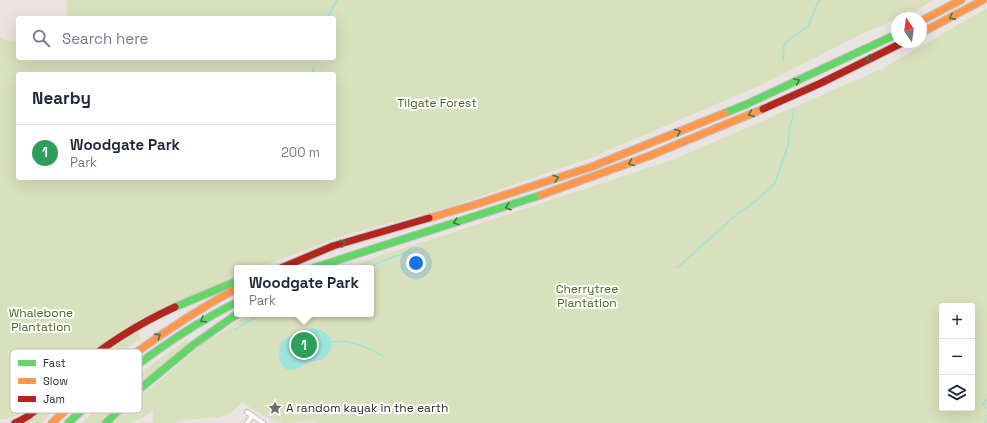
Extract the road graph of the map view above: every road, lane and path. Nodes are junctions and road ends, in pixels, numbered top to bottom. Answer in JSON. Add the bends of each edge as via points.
{"nodes":[{"id":1,"x":961,"y":0,"type":"edge"},
{"id":2,"x":983,"y":0,"type":"edge"},
{"id":3,"x":927,"y":18,"type":"edge"},
{"id":4,"x":927,"y":30,"type":"edge"},
{"id":5,"x":891,"y":37,"type":"edge"},
{"id":6,"x":891,"y":48,"type":"edge"},
{"id":7,"x":326,"y":249,"type":"junction"},
{"id":8,"x":365,"y":250,"type":"junction"},
{"id":9,"x":281,"y":265,"type":"edge"},
{"id":10,"x":288,"y":265,"type":"edge"},
{"id":11,"x":322,"y":265,"type":"edge"},
{"id":12,"x":332,"y":265,"type":"edge"},
{"id":13,"x":234,"y":282,"type":"edge"},
{"id":14,"x":234,"y":290,"type":"edge"},
{"id":15,"x":234,"y":304,"type":"edge"},
{"id":16,"x":234,"y":316,"type":"edge"},
{"id":17,"x":103,"y":349,"type":"edge"},
{"id":18,"x":138,"y":349,"type":"edge"},
{"id":19,"x":142,"y":361,"type":"edge"},
{"id":20,"x":142,"y":387,"type":"edge"},
{"id":21,"x":247,"y":412,"type":"dead end"},
{"id":22,"x":33,"y":413,"type":"edge"},
{"id":23,"x":62,"y":413,"type":"edge"},
{"id":24,"x":79,"y":413,"type":"edge"},
{"id":25,"x":116,"y":413,"type":"edge"},
{"id":26,"x":252,"y":416,"type":"junction"},
{"id":27,"x":15,"y":423,"type":"edge"},
{"id":28,"x":52,"y":423,"type":"edge"},
{"id":29,"x":68,"y":423,"type":"edge"},
{"id":30,"x":106,"y":423,"type":"edge"},
{"id":31,"x":247,"y":423,"type":"edge"},
{"id":32,"x":263,"y":423,"type":"edge"}],
"edges":[{"from":1,"to":3,"type":"highway"},
{"from":2,"to":4,"type":"highway","one_way":true},
{"from":7,"to":5,"type":"highway","one_way":true,"via":[[592,167],[747,104]]},
{"from":6,"to":8,"type":"highway","one_way":true,"via":[[754,113],[654,154],[494,211]]},
{"from":7,"to":9,"type":"highway"},
{"from":7,"to":10,"type":"highway"},
{"from":8,"to":11,"type":"highway"},
{"from":8,"to":12,"type":"highway"},
{"from":13,"to":17,"type":"highway","via":[[142,323]]},
{"from":18,"to":14,"type":"highway","one_way":true},
{"from":15,"to":19,"type":"highway","one_way":true,"via":[[189,329]]},
{"from":16,"to":20,"type":"highway"},
{"from":21,"to":26,"type":"street"},
{"from":22,"to":27,"type":"highway"},
{"from":28,"to":23,"type":"highway","one_way":true},
{"from":24,"to":29,"type":"highway","one_way":true},
{"from":25,"to":30,"type":"highway"},
{"from":26,"to":31,"type":"street"},
{"from":26,"to":32,"type":"street"}]}
